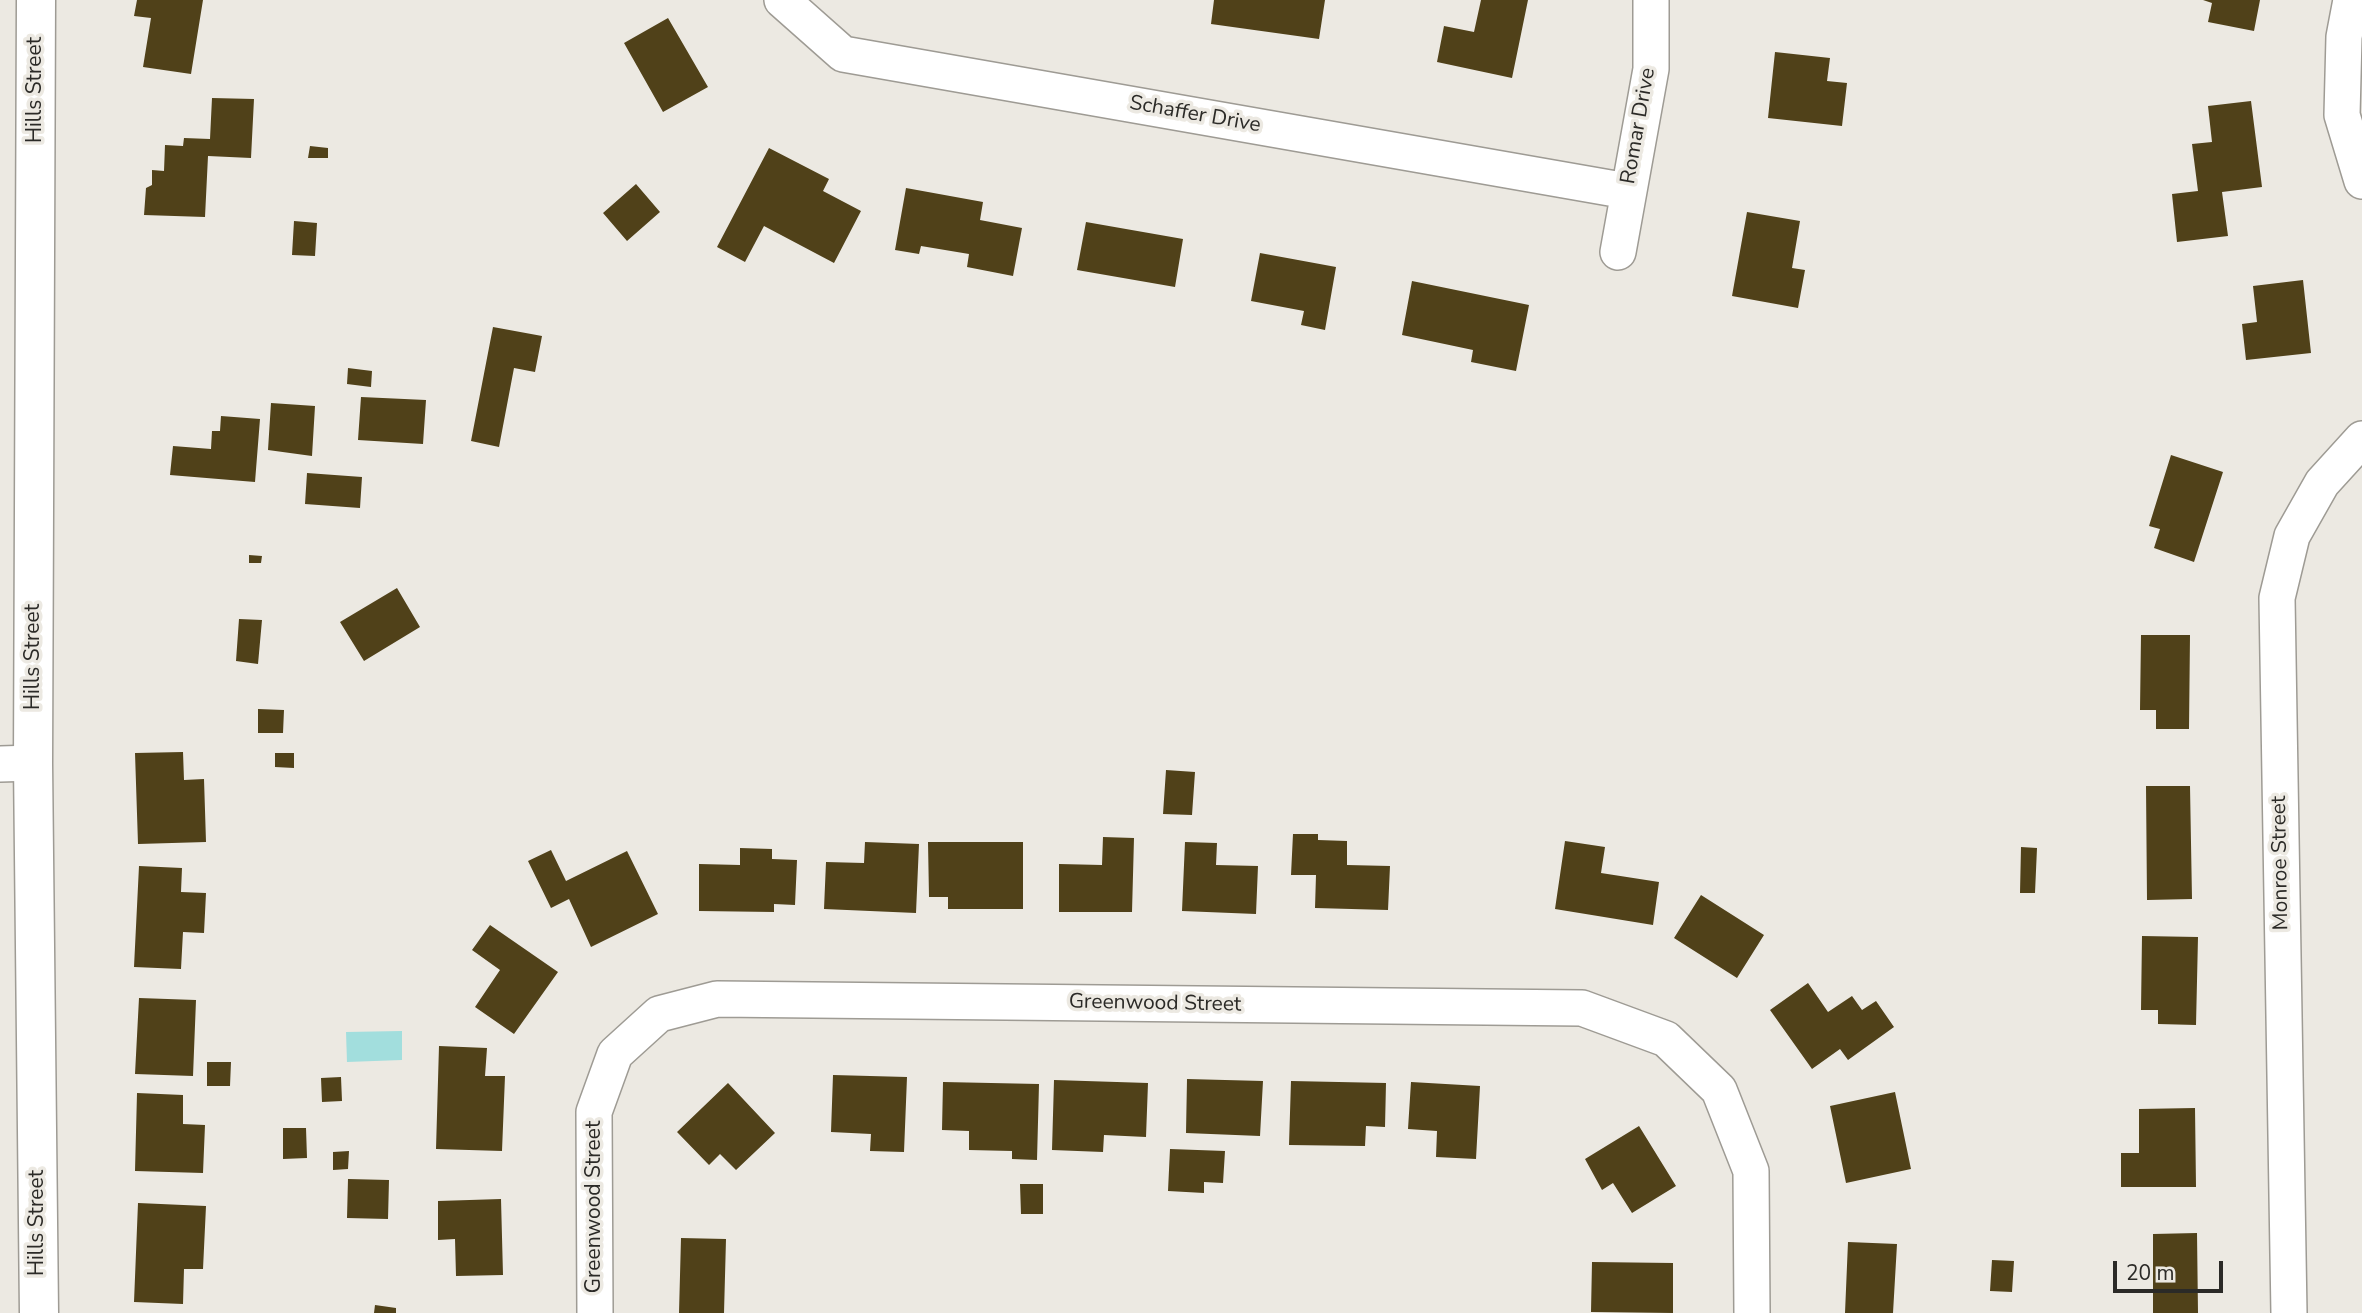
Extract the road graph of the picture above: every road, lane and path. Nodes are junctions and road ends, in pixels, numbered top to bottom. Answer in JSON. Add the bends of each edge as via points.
{"nodes":[{"id":1,"x":36,"y":0,"type":"edge"},
{"id":2,"x":782,"y":0,"type":"edge"},
{"id":3,"x":1651,"y":0,"type":"edge"},
{"id":4,"x":2351,"y":0,"type":"edge"},
{"id":5,"x":2362,"y":181,"type":"edge"},
{"id":6,"x":1627,"y":191,"type":"junction"},
{"id":7,"x":1618,"y":252,"type":"dead end"},
{"id":8,"x":2362,"y":439,"type":"edge"},
{"id":9,"x":17,"y":764,"type":"edge"},
{"id":10,"x":39,"y":1313,"type":"edge"},
{"id":11,"x":596,"y":1313,"type":"edge"},
{"id":12,"x":1752,"y":1313,"type":"edge"},
{"id":13,"x":2289,"y":1313,"type":"edge"}],
"edges":[{"from":1,"to":9,"type":"street","name":"Hills Street"},
{"from":2,"to":6,"type":"street","name":"Schaffer Drive","via":[[843,54]]},
{"from":3,"to":6,"type":"street","name":"Romar Drive","via":[[1651,69]]},
{"from":4,"to":5,"type":"street","via":[[2344,37],[2342,115]]},
{"from":6,"to":7,"type":"street","name":"Romar Drive"},
{"from":8,"to":13,"type":"street","name":"Monroe Street","via":[[2322,483],[2292,536],[2277,598]]},
{"from":9,"to":10,"type":"street","name":"Hills Street"},
{"from":11,"to":12,"type":"street","name":"Greenwood Street","via":[[594,1112],[615,1054],[659,1014],[716,999],[1581,1007],[1666,1039],[1720,1090],[1751,1171]]}]}
